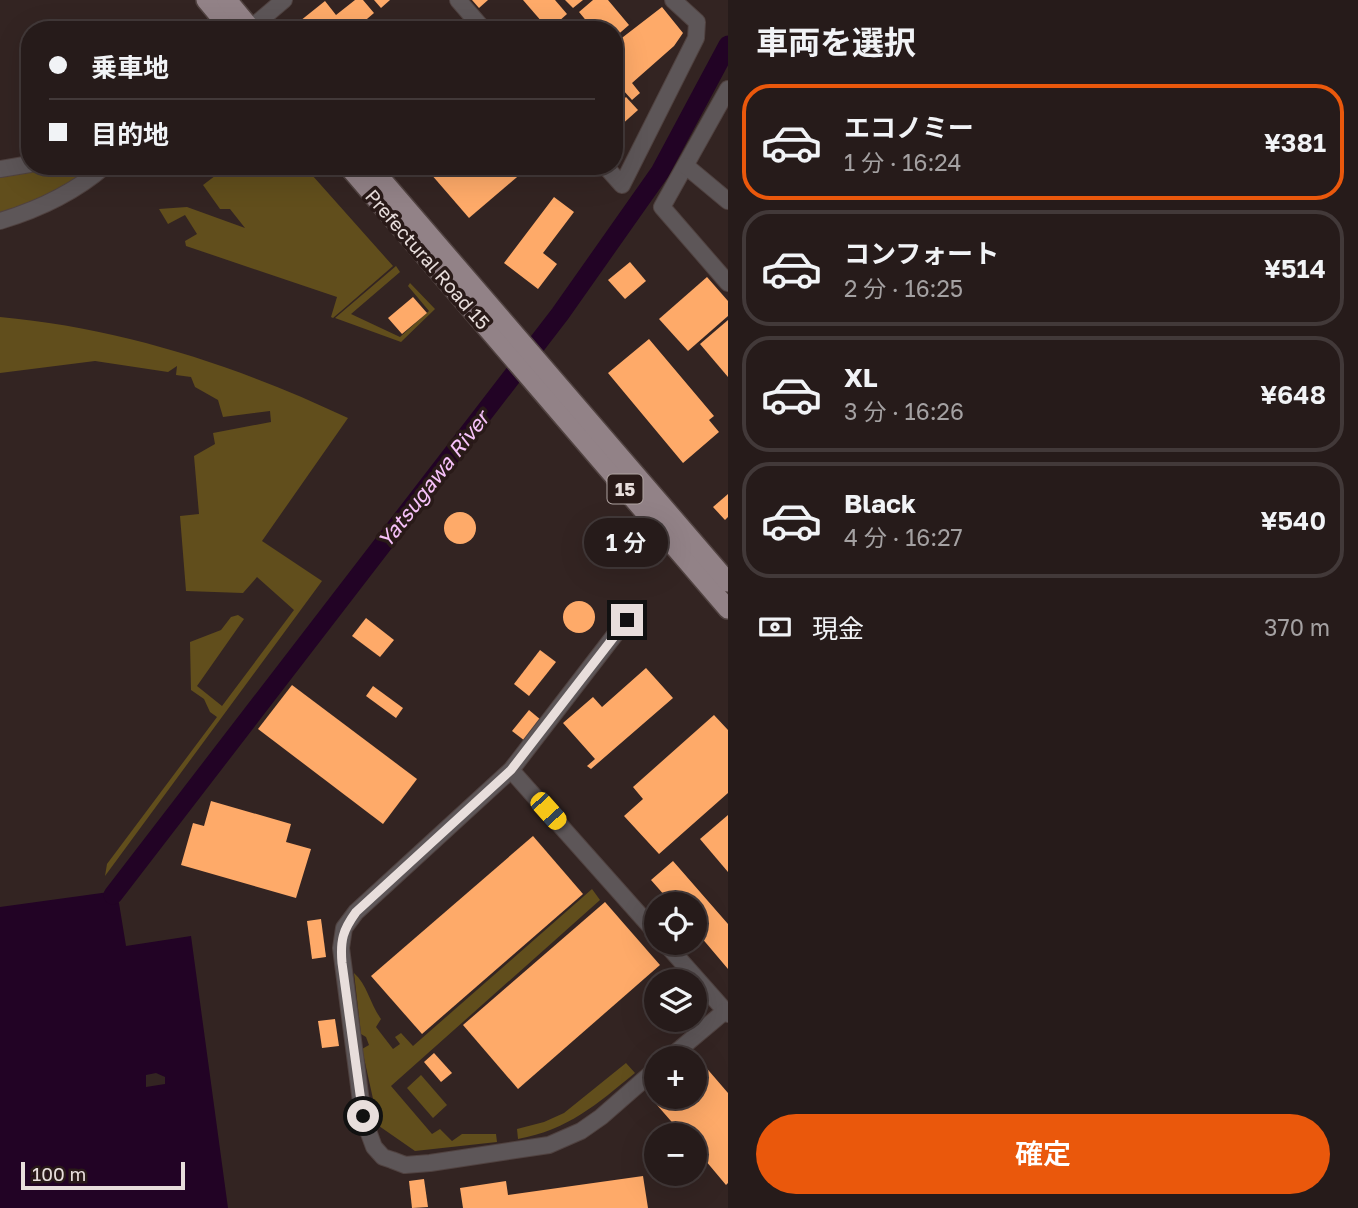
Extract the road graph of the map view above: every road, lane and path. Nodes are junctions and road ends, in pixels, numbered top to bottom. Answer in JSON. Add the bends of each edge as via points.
{"nodes":[{"id":1,"x":206,"y":0,"type":"edge"},
{"id":2,"x":228,"y":0,"type":"edge"},
{"id":3,"x":284,"y":0,"type":"edge"},
{"id":4,"x":458,"y":0,"type":"edge"},
{"id":5,"x":673,"y":0,"type":"edge"},
{"id":6,"x":234,"y":21,"type":"edge"},
{"id":7,"x":240,"y":21,"type":"edge"},
{"id":8,"x":256,"y":21,"type":"edge"},
{"id":9,"x":476,"y":21,"type":"edge"},
{"id":10,"x":728,"y":89,"type":"edge"},
{"id":11,"x":21,"y":166,"type":"edge"},
{"id":12,"x":687,"y":166,"type":"junction"},
{"id":13,"x":0,"y":169,"type":"edge"},
{"id":14,"x":93,"y":175,"type":"edge"},
{"id":15,"x":356,"y":175,"type":"edge"},
{"id":16,"x":377,"y":175,"type":"edge"},
{"id":17,"x":613,"y":175,"type":"edge"},
{"id":18,"x":728,"y":201,"type":"edge"},
{"id":19,"x":0,"y":221,"type":"edge"},
{"id":20,"x":728,"y":283,"type":"edge"},
{"id":21,"x":513,"y":346,"type":"junction"},
{"id":22,"x":724,"y":582,"type":"edge"},
{"id":23,"x":728,"y":609,"type":"edge"},
{"id":24,"x":627,"y":620,"type":"dead end"},
{"id":25,"x":511,"y":770,"type":"junction"},
{"id":26,"x":644,"y":920,"type":"edge"},
{"id":27,"x":675,"y":955,"type":"edge"},
{"id":28,"x":726,"y":1013,"type":"edge"},
{"id":29,"x":684,"y":1046,"type":"edge"},
{"id":30,"x":644,"y":1079,"type":"edge"}],
"edges":[{"from":1,"to":6,"type":"main road"},
{"from":2,"to":7,"type":"main road"},
{"from":3,"to":8,"type":"street"},
{"from":4,"to":9,"type":"street"},
{"from":5,"to":17,"type":"street","via":[[697,22],[696,38],[622,185]]},
{"from":10,"to":12,"type":"street"},
{"from":11,"to":13,"type":"street"},
{"from":12,"to":18,"type":"street"},
{"from":12,"to":20,"type":"street","via":[[662,207]]},
{"from":14,"to":19,"type":"street","via":[[40,208]]},
{"from":15,"to":21,"type":"main road","name":"Prefectural Road 15","number":"15"},
{"from":16,"to":21,"type":"main road","name":"Prefectural Road 15","number":"15"},
{"from":21,"to":22,"type":"main road","number":"15"},
{"from":22,"to":23,"type":"main road","number":"15"},
{"from":24,"to":25,"type":"street"},
{"from":25,"to":26,"type":"street"},
{"from":25,"to":30,"type":"street","via":[[344,928],[344,978],[363,1116],[374,1147],[383,1157],[405,1165],[549,1145],[591,1124]]},
{"from":27,"to":28,"type":"street"},
{"from":28,"to":29,"type":"street"}]}
